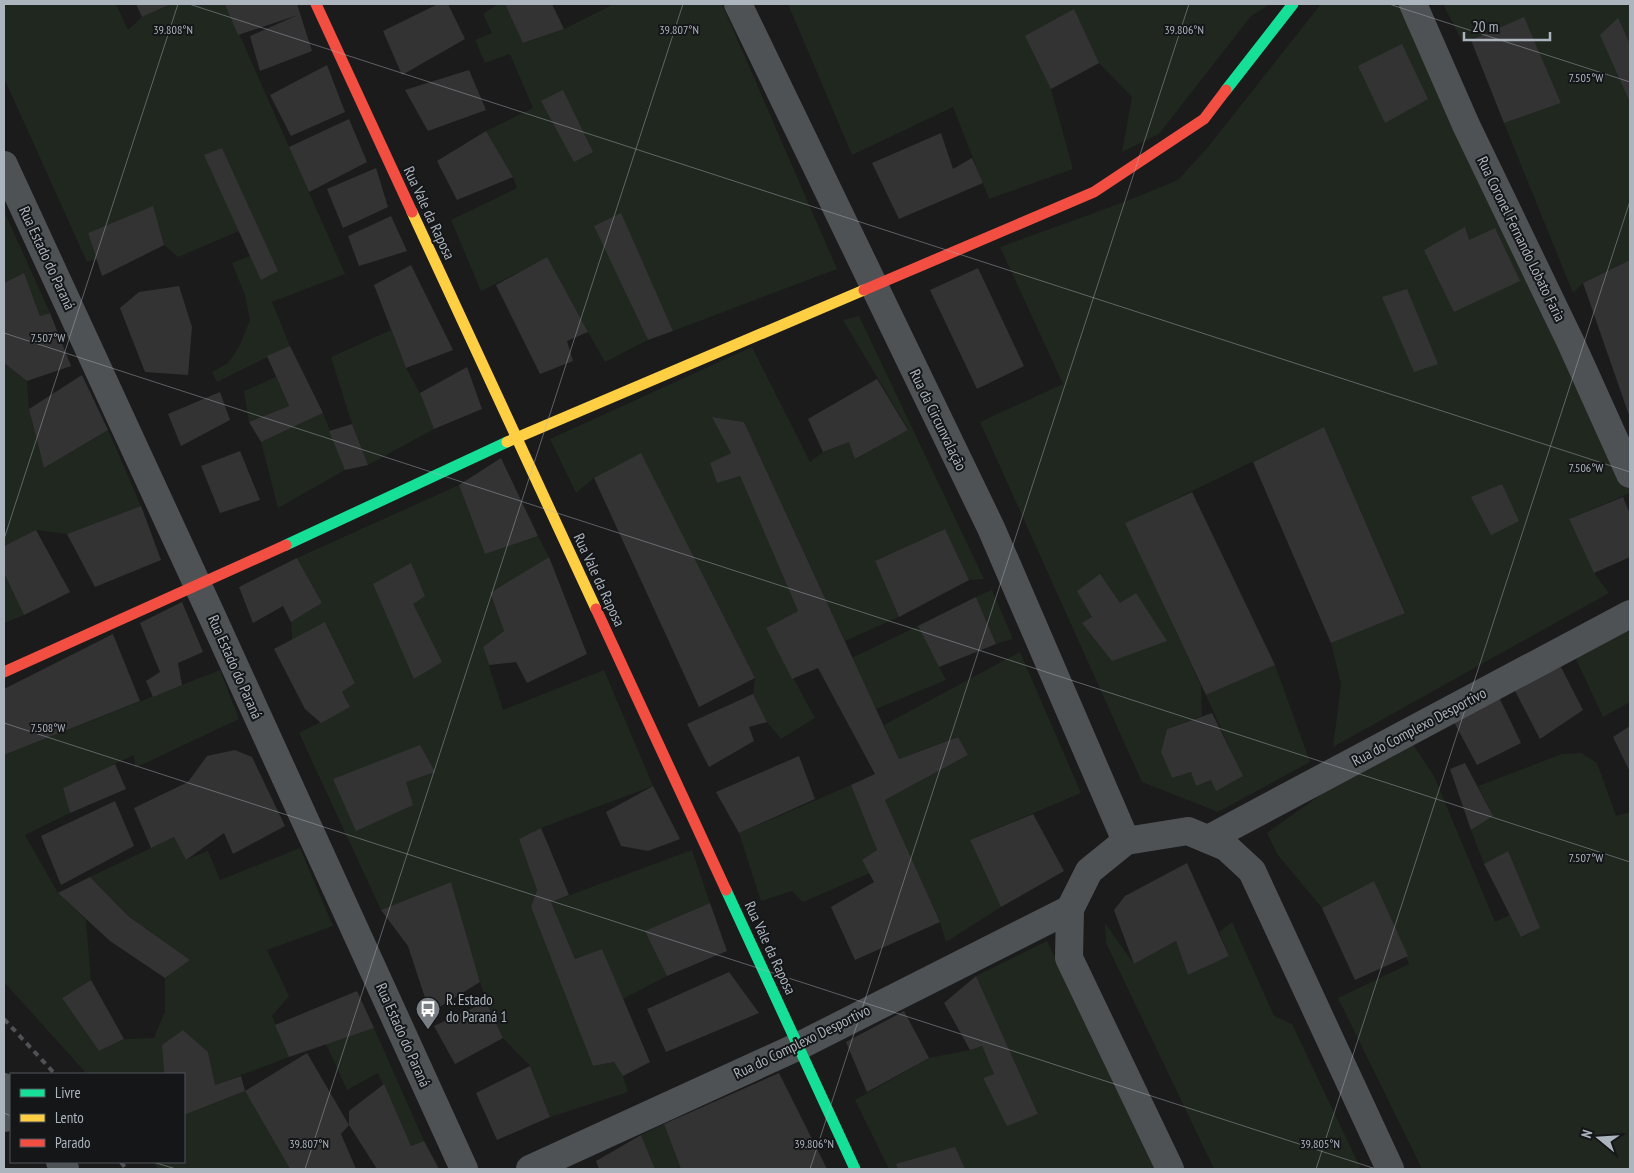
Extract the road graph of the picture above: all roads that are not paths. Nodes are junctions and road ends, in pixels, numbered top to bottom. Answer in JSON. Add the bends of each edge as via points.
{"nodes":[{"id":1,"x":316,"y":4,"type":"edge"},
{"id":2,"x":738,"y":4,"type":"edge"},
{"id":3,"x":1293,"y":4,"type":"edge"},
{"id":4,"x":1414,"y":4,"type":"edge"},
{"id":5,"x":4,"y":165,"type":"edge"},
{"id":6,"x":873,"y":287,"type":"junction"},
{"id":7,"x":516,"y":438,"type":"junction"},
{"id":8,"x":1630,"y":474,"type":"edge"},
{"id":9,"x":198,"y":586,"type":"junction"},
{"id":10,"x":1630,"y":614,"type":"edge"},
{"id":11,"x":4,"y":672,"type":"edge"},
{"id":12,"x":1208,"y":839,"type":"junction"},
{"id":13,"x":1126,"y":841,"type":"junction"},
{"id":14,"x":1070,"y":909,"type":"junction"},
{"id":15,"x":799,"y":1046,"type":"junction"},
{"id":16,"x":464,"y":1169,"type":"edge"},
{"id":17,"x":530,"y":1169,"type":"edge"},
{"id":18,"x":856,"y":1169,"type":"edge"},
{"id":19,"x":1170,"y":1169,"type":"edge"},
{"id":20,"x":1390,"y":1169,"type":"edge"}],
"edges":[{"from":1,"to":7,"type":"street","name":"Rua Vale da Raposa"},
{"from":2,"to":6,"type":"street","name":"Rua da Circunvalação"},
{"from":3,"to":6,"type":"street","via":[[1204,119],[1094,192]]},
{"from":4,"to":8,"type":"street","name":"Rua Coronel Fernando Lobato Faria","via":[[1466,125]]},
{"from":5,"to":9,"type":"street","name":"Rua Estado do Paraná"},
{"from":6,"to":7,"type":"street"},
{"from":6,"to":13,"type":"street","name":"Rua da Circunvalação","via":[[991,528]]},
{"from":7,"to":9,"type":"street"},
{"from":7,"to":15,"type":"street","name":"Rua Vale da Raposa"},
{"from":9,"to":11,"type":"street"},
{"from":9,"to":16,"type":"street","name":"Rua Estado do Paraná"},
{"from":10,"to":12,"type":"street","name":"Rua do Complexo Desportivo"},
{"from":12,"to":13,"type":"street","via":[[1188,831]]},
{"from":12,"to":20,"type":"street","via":[[1226,846],[1252,871]]},
{"from":13,"to":14,"type":"street","via":[[1089,871]]},
{"from":14,"to":15,"type":"street","name":"Rua do Complexo Desportivo"},
{"from":14,"to":19,"type":"street","via":[[1069,958]]},
{"from":15,"to":17,"type":"street","name":"Rua do Complexo Desportivo"},
{"from":15,"to":18,"type":"street","name":"Rua Vale da Raposa"}]}
